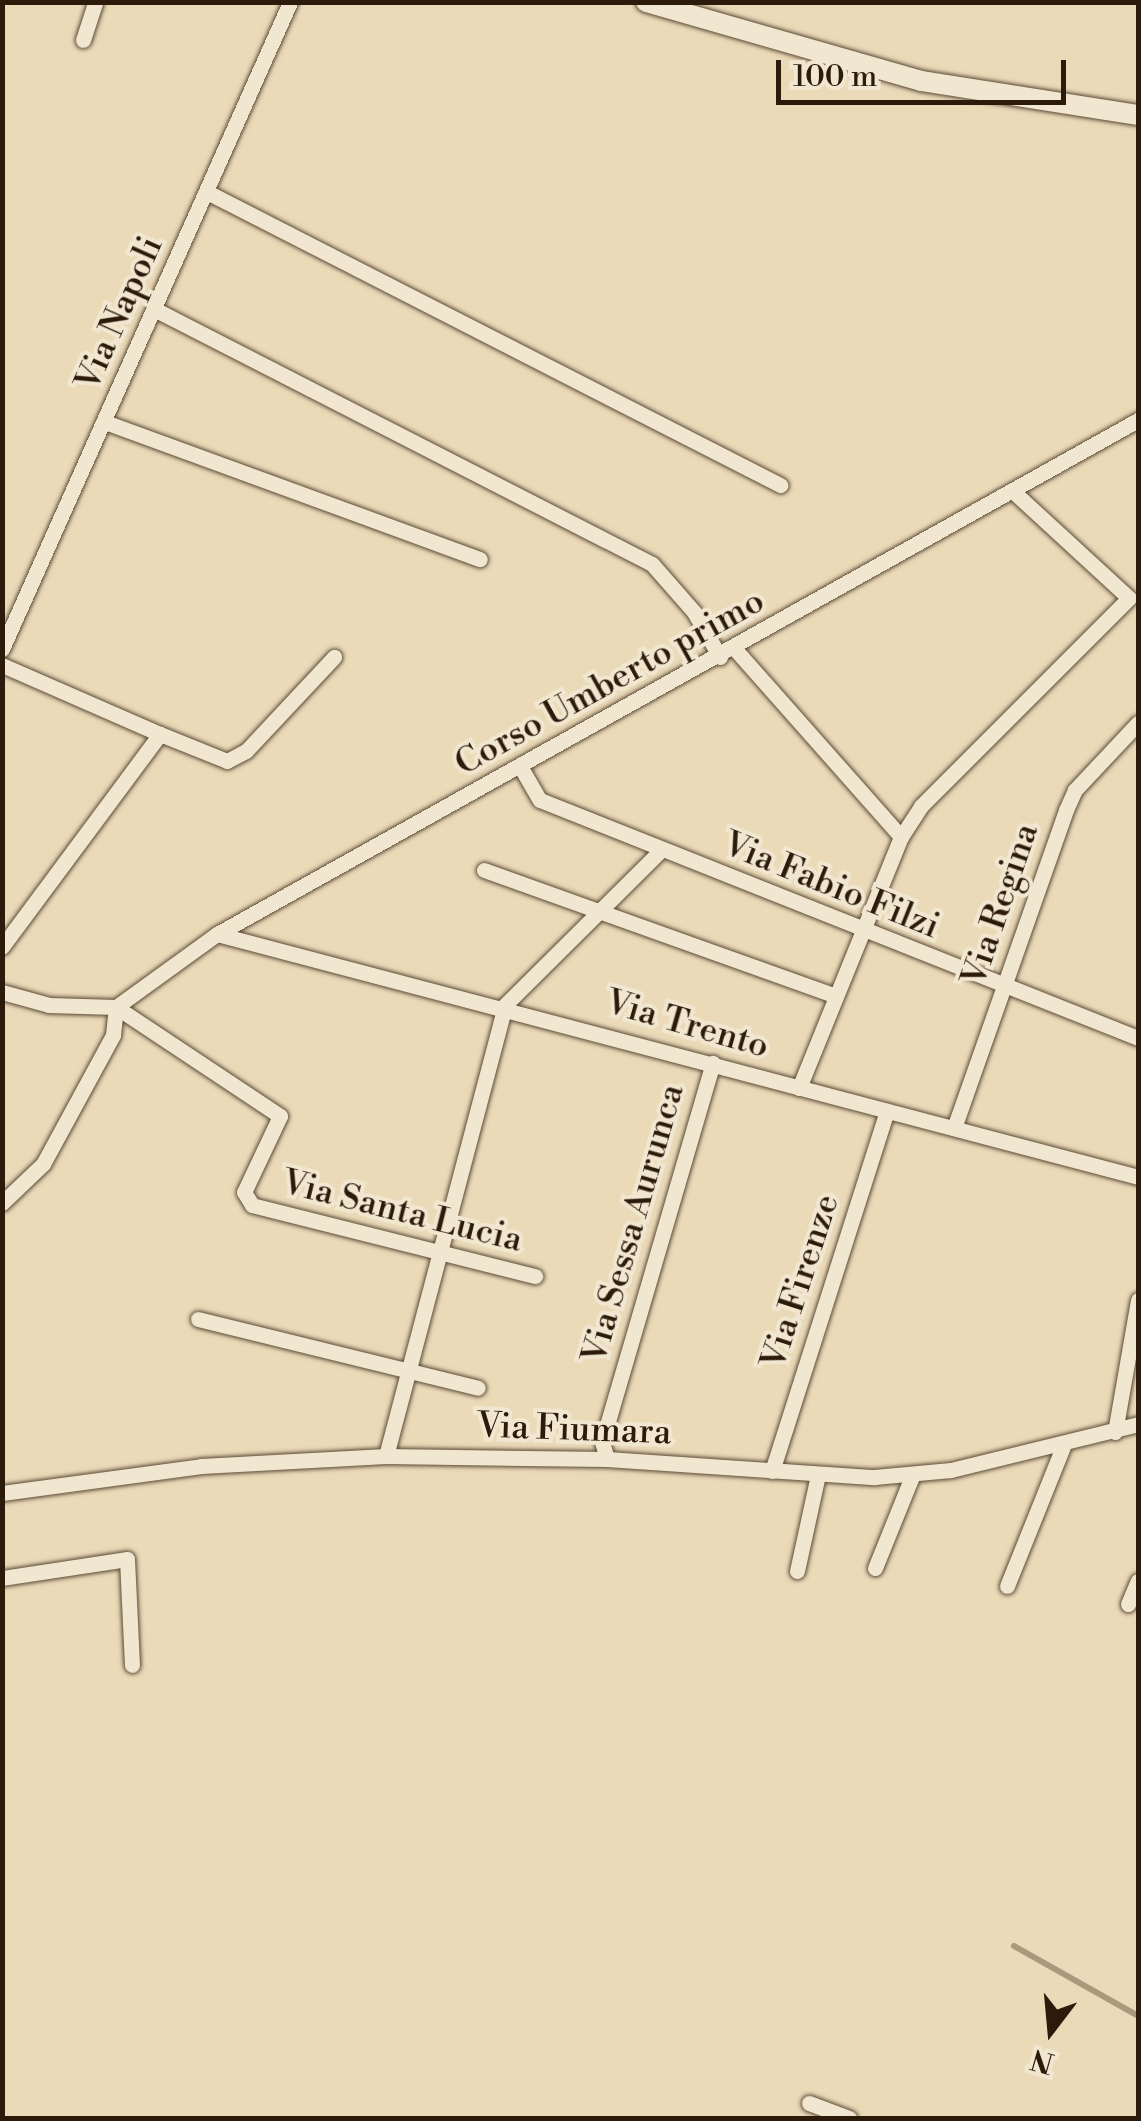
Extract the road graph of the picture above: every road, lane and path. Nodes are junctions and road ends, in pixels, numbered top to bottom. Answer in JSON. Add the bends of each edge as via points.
{"nodes":[{"id":1,"x":95,"y":2,"type":"edge"},
{"id":2,"x":290,"y":2,"type":"edge"},
{"id":3,"x":646,"y":2,"type":"edge"},
{"id":4,"x":83,"y":40,"type":"dead end"},
{"id":5,"x":1138,"y":115,"type":"edge"},
{"id":6,"x":206,"y":192,"type":"junction"},
{"id":7,"x":156,"y":310,"type":"junction"},
{"id":8,"x":1138,"y":420,"type":"edge"},
{"id":9,"x":105,"y":422,"type":"junction"},
{"id":10,"x":780,"y":485,"type":"dead end"},
{"id":11,"x":1016,"y":494,"type":"junction"},
{"id":12,"x":480,"y":560,"type":"dead end"},
{"id":13,"x":1134,"y":602,"type":"edge"},
{"id":14,"x":2,"y":650,"type":"edge"},
{"id":15,"x":726,"y":652,"type":"junction"},
{"id":16,"x":334,"y":657,"type":"dead end"},
{"id":17,"x":2,"y":665,"type":"edge"},
{"id":18,"x":1138,"y":723,"type":"edge"},
{"id":19,"x":160,"y":734,"type":"junction"},
{"id":20,"x":520,"y":766,"type":"junction"},
{"id":21,"x":901,"y":837,"type":"junction"},
{"id":22,"x":662,"y":850,"type":"junction"},
{"id":23,"x":484,"y":870,"type":"dead end"},
{"id":24,"x":601,"y":912,"type":"junction"},
{"id":25,"x":860,"y":930,"type":"junction"},
{"id":26,"x":218,"y":934,"type":"junction"},
{"id":27,"x":2,"y":947,"type":"edge"},
{"id":28,"x":1004,"y":989,"type":"junction"},
{"id":29,"x":2,"y":992,"type":"edge"},
{"id":30,"x":833,"y":995,"type":"junction"},
{"id":31,"x":505,"y":1005,"type":"junction"},
{"id":32,"x":116,"y":1007,"type":"junction"},
{"id":33,"x":1138,"y":1038,"type":"edge"},
{"id":34,"x":713,"y":1063,"type":"junction"},
{"id":35,"x":799,"y":1088,"type":"junction"},
{"id":36,"x":887,"y":1111,"type":"junction"},
{"id":37,"x":954,"y":1128,"type":"junction"},
{"id":38,"x":1138,"y":1177,"type":"edge"},
{"id":39,"x":2,"y":1204,"type":"edge"},
{"id":40,"x":438,"y":1252,"type":"junction"},
{"id":41,"x":535,"y":1276,"type":"dead end"},
{"id":42,"x":1138,"y":1300,"type":"edge"},
{"id":43,"x":198,"y":1319,"type":"dead end"},
{"id":44,"x":408,"y":1369,"type":"junction"},
{"id":45,"x":478,"y":1388,"type":"dead end"},
{"id":46,"x":1138,"y":1424,"type":"edge"},
{"id":47,"x":1115,"y":1432,"type":"junction"},
{"id":48,"x":1063,"y":1447,"type":"junction"},
{"id":49,"x":386,"y":1456,"type":"junction"},
{"id":50,"x":607,"y":1459,"type":"junction"},
{"id":51,"x":772,"y":1471,"type":"junction"},
{"id":52,"x":913,"y":1474,"type":"junction"},
{"id":53,"x":818,"y":1475,"type":"junction"},
{"id":54,"x":2,"y":1493,"type":"edge"},
{"id":55,"x":875,"y":1568,"type":"dead end"},
{"id":56,"x":797,"y":1571,"type":"dead end"},
{"id":57,"x":2,"y":1578,"type":"edge"},
{"id":58,"x":1138,"y":1582,"type":"edge"},
{"id":59,"x":1007,"y":1586,"type":"dead end"},
{"id":60,"x":1128,"y":1604,"type":"dead end"},
{"id":61,"x":132,"y":1665,"type":"dead end"},
{"id":62,"x":809,"y":2103,"type":"dead end"},
{"id":63,"x":849,"y":2118,"type":"edge"}],
"edges":[{"from":1,"to":4,"type":"street"},
{"from":2,"to":6,"type":"street","name":"Via Napoli"},
{"from":3,"to":5,"type":"street","via":[[921,82]]},
{"from":6,"to":7,"type":"street","name":"Via Napoli"},
{"from":6,"to":10,"type":"street"},
{"from":7,"to":9,"type":"street","name":"Via Napoli"},
{"from":7,"to":15,"type":"street","via":[[652,564]]},
{"from":8,"to":11,"type":"street","name":"Corso Umberto primo"},
{"from":9,"to":12,"type":"street"},
{"from":9,"to":14,"type":"street","name":"Via Napoli"},
{"from":11,"to":13,"type":"street"},
{"from":11,"to":15,"type":"street","name":"Corso Umberto primo"},
{"from":13,"to":21,"type":"street","via":[[921,806]]},
{"from":15,"to":20,"type":"street","name":"Corso Umberto primo"},
{"from":15,"to":21,"type":"street"},
{"from":16,"to":19,"type":"street","via":[[246,751],[227,761]]},
{"from":17,"to":19,"type":"street"},
{"from":18,"to":28,"type":"street","name":"Via Regina","via":[[1075,790]]},
{"from":19,"to":27,"type":"street"},
{"from":20,"to":22,"type":"street","name":"Via Fabio Filzi","via":[[540,800]]},
{"from":20,"to":26,"type":"street","name":"Corso Umberto primo"},
{"from":21,"to":25,"type":"street"},
{"from":22,"to":24,"type":"street"},
{"from":22,"to":25,"type":"street","name":"Via Fabio Filzi"},
{"from":23,"to":24,"type":"street"},
{"from":24,"to":30,"type":"street"},
{"from":24,"to":31,"type":"street"},
{"from":25,"to":28,"type":"street","name":"Via Fabio Filzi"},
{"from":25,"to":30,"type":"street"},
{"from":26,"to":31,"type":"street","name":"Via Trento"},
{"from":26,"to":32,"type":"street","name":"Corso Umberto primo"},
{"from":28,"to":33,"type":"street","name":"Via Fabio Filzi"},
{"from":28,"to":37,"type":"street","name":"Via Regina"},
{"from":29,"to":32,"type":"street","via":[[50,1005]]},
{"from":30,"to":35,"type":"street"},
{"from":31,"to":34,"type":"street","name":"Via Trento"},
{"from":31,"to":40,"type":"street"},
{"from":32,"to":39,"type":"street","via":[[113,1034],[42,1164]]},
{"from":32,"to":40,"type":"street","name":"Via Santa Lucia","via":[[280,1116],[245,1200]]},
{"from":34,"to":35,"type":"street","name":"Via Trento"},
{"from":34,"to":50,"type":"street","name":"Via Sessa Aurunca","via":[[602,1442]]},
{"from":35,"to":36,"type":"street","name":"Via Trento"},
{"from":36,"to":37,"type":"street","name":"Via Trento"},
{"from":36,"to":51,"type":"street","name":"Via Firenze"},
{"from":37,"to":38,"type":"street","name":"Via Trento"},
{"from":40,"to":41,"type":"street","name":"Via Santa Lucia"},
{"from":40,"to":44,"type":"street"},
{"from":42,"to":47,"type":"street"},
{"from":43,"to":44,"type":"street"},
{"from":44,"to":45,"type":"street"},
{"from":44,"to":49,"type":"street"},
{"from":46,"to":47,"type":"street","name":"Via Fiumara"},
{"from":47,"to":48,"type":"street","name":"Via Fiumara"},
{"from":48,"to":52,"type":"street","name":"Via Fiumara"},
{"from":48,"to":59,"type":"street"},
{"from":49,"to":50,"type":"street","name":"Via Fiumara"},
{"from":49,"to":54,"type":"street","name":"Via Fiumara","via":[[201,1466]]},
{"from":50,"to":51,"type":"street","name":"Via Fiumara"},
{"from":51,"to":53,"type":"street","name":"Via Fiumara"},
{"from":52,"to":53,"type":"street","name":"Via Fiumara"},
{"from":52,"to":55,"type":"street"},
{"from":53,"to":56,"type":"street"},
{"from":57,"to":61,"type":"street","via":[[127,1560]]},
{"from":58,"to":60,"type":"street"},
{"from":62,"to":63,"type":"street"}]}
